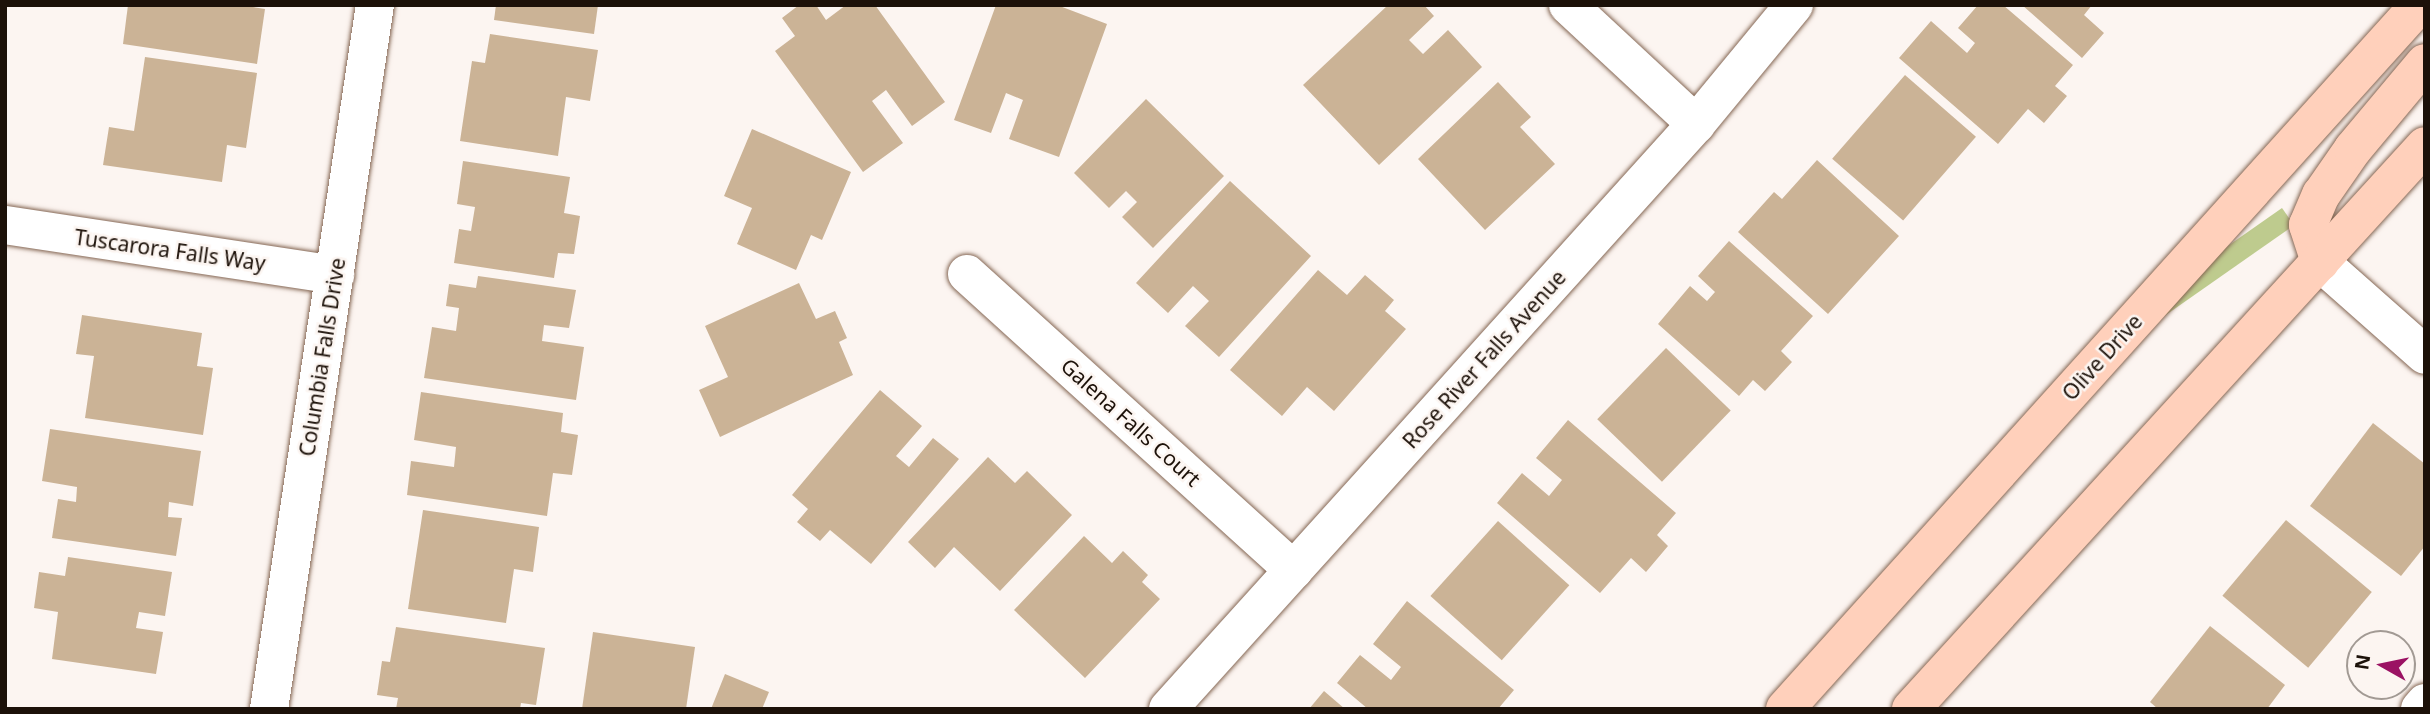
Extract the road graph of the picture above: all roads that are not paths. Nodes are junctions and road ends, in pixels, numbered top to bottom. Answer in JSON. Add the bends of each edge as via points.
{"nodes":[{"id":1,"x":375,"y":5,"type":"edge"},
{"id":2,"x":1568,"y":5,"type":"edge"},
{"id":3,"x":1794,"y":5,"type":"edge"},
{"id":4,"x":2419,"y":5,"type":"edge"},
{"id":5,"x":2425,"y":63,"type":"edge"},
{"id":6,"x":1696,"y":124,"type":"junction"},
{"id":7,"x":2425,"y":146,"type":"edge"},
{"id":8,"x":5,"y":225,"type":"edge"},
{"id":9,"x":2320,"y":262,"type":"junction"},
{"id":10,"x":967,"y":274,"type":"dead end"},
{"id":11,"x":335,"y":275,"type":"junction"},
{"id":12,"x":2425,"y":355,"type":"edge"},
{"id":13,"x":1294,"y":569,"type":"junction"},
{"id":14,"x":2425,"y":703,"type":"edge"},
{"id":15,"x":270,"y":709,"type":"edge"},
{"id":16,"x":1168,"y":709,"type":"edge"},
{"id":17,"x":1785,"y":709,"type":"edge"},
{"id":18,"x":1911,"y":709,"type":"edge"},
{"id":19,"x":2420,"y":709,"type":"edge"}],
"edges":[{"from":1,"to":11,"type":"street","name":"Columbia Falls Drive"},
{"from":2,"to":6,"type":"street"},
{"from":3,"to":6,"type":"street","name":"Rose River Falls Avenue"},
{"from":4,"to":17,"type":"main road","name":"Olive Drive"},
{"from":5,"to":9,"type":"main road","via":[[2321,195],[2308,225]]},
{"from":6,"to":13,"type":"street","name":"Rose River Falls Avenue"},
{"from":7,"to":9,"type":"main road"},
{"from":8,"to":11,"type":"street","name":"Tuscarora Falls Way"},
{"from":9,"to":12,"type":"street"},
{"from":9,"to":18,"type":"main road"},
{"from":10,"to":13,"type":"street","name":"Galena Falls Court"},
{"from":11,"to":15,"type":"street","name":"Columbia Falls Drive"},
{"from":13,"to":16,"type":"street","name":"Rose River Falls Avenue"},
{"from":14,"to":19,"type":"street"}]}
